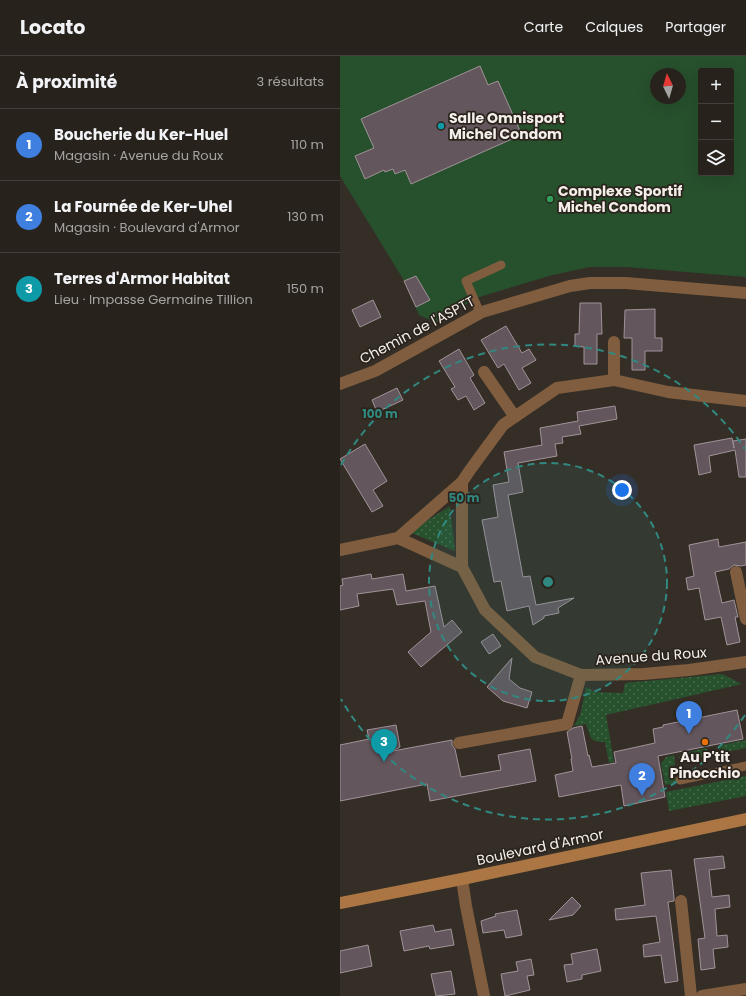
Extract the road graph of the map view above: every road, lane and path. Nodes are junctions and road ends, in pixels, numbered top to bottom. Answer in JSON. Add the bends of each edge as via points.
{"nodes":[{"id":1,"x":501,"y":265,"type":"dead end"},
{"id":2,"x":746,"y":293,"type":"edge"},
{"id":3,"x":480,"y":313,"type":"junction"},
{"id":4,"x":614,"y":342,"type":"dead end"},
{"id":5,"x":484,"y":372,"type":"dead end"},
{"id":6,"x":614,"y":380,"type":"junction"},
{"id":7,"x":340,"y":384,"type":"edge"},
{"id":8,"x":746,"y":401,"type":"edge"},
{"id":9,"x":515,"y":417,"type":"junction"},
{"id":10,"x":462,"y":482,"type":"junction"},
{"id":11,"x":398,"y":538,"type":"junction"},
{"id":12,"x":340,"y":550,"type":"edge"},
{"id":13,"x":462,"y":566,"type":"junction"},
{"id":14,"x":736,"y":572,"type":"dead end"},
{"id":15,"x":746,"y":619,"type":"edge"},
{"id":16,"x":746,"y":664,"type":"edge"},
{"id":17,"x":581,"y":675,"type":"junction"},
{"id":18,"x":459,"y":742,"type":"dead end"},
{"id":19,"x":746,"y":766,"type":"edge"},
{"id":20,"x":680,"y":780,"type":"dead end"},
{"id":21,"x":746,"y":819,"type":"edge"},
{"id":22,"x":462,"y":879,"type":"junction"},
{"id":23,"x":681,"y":901,"type":"dead end"},
{"id":24,"x":340,"y":903,"type":"edge"},
{"id":25,"x":746,"y":989,"type":"edge"},
{"id":26,"x":484,"y":996,"type":"edge"},
{"id":27,"x":691,"y":996,"type":"edge"},
{"id":28,"x":702,"y":996,"type":"edge"}],
"edges":[{"from":1,"to":3,"type":"lane","via":[[466,281]]},
{"from":2,"to":3,"type":"street","name":"Chemin de l'ASPTT","via":[[590,282]]},
{"from":3,"to":7,"type":"street","name":"Chemin de l'ASPTT","via":[[375,371]]},
{"from":4,"to":6,"type":"street"},
{"from":5,"to":9,"type":"street"},
{"from":6,"to":8,"type":"street","via":[[668,392]]},
{"from":6,"to":9,"type":"street","via":[[558,388]]},
{"from":9,"to":10,"type":"street","via":[[503,425]]},
{"from":10,"to":11,"type":"street"},
{"from":10,"to":13,"type":"street","name":"Avenue du Roux"},
{"from":11,"to":12,"type":"street"},
{"from":11,"to":13,"type":"street"},
{"from":13,"to":17,"type":"street","name":"Avenue du Roux","via":[[486,610],[535,657]]},
{"from":14,"to":15,"type":"street"},
{"from":16,"to":17,"type":"street","name":"Avenue du Roux","via":[[643,674]]},
{"from":17,"to":18,"type":"street","via":[[567,724]]},
{"from":19,"to":20,"type":"lane"},
{"from":21,"to":22,"type":"main road","name":"Boulevard d'Armor"},
{"from":22,"to":24,"type":"main road","name":"Boulevard d'Armor"},
{"from":22,"to":26,"type":"street"},
{"from":23,"to":27,"type":"street"},
{"from":25,"to":28,"type":"street"}]}
